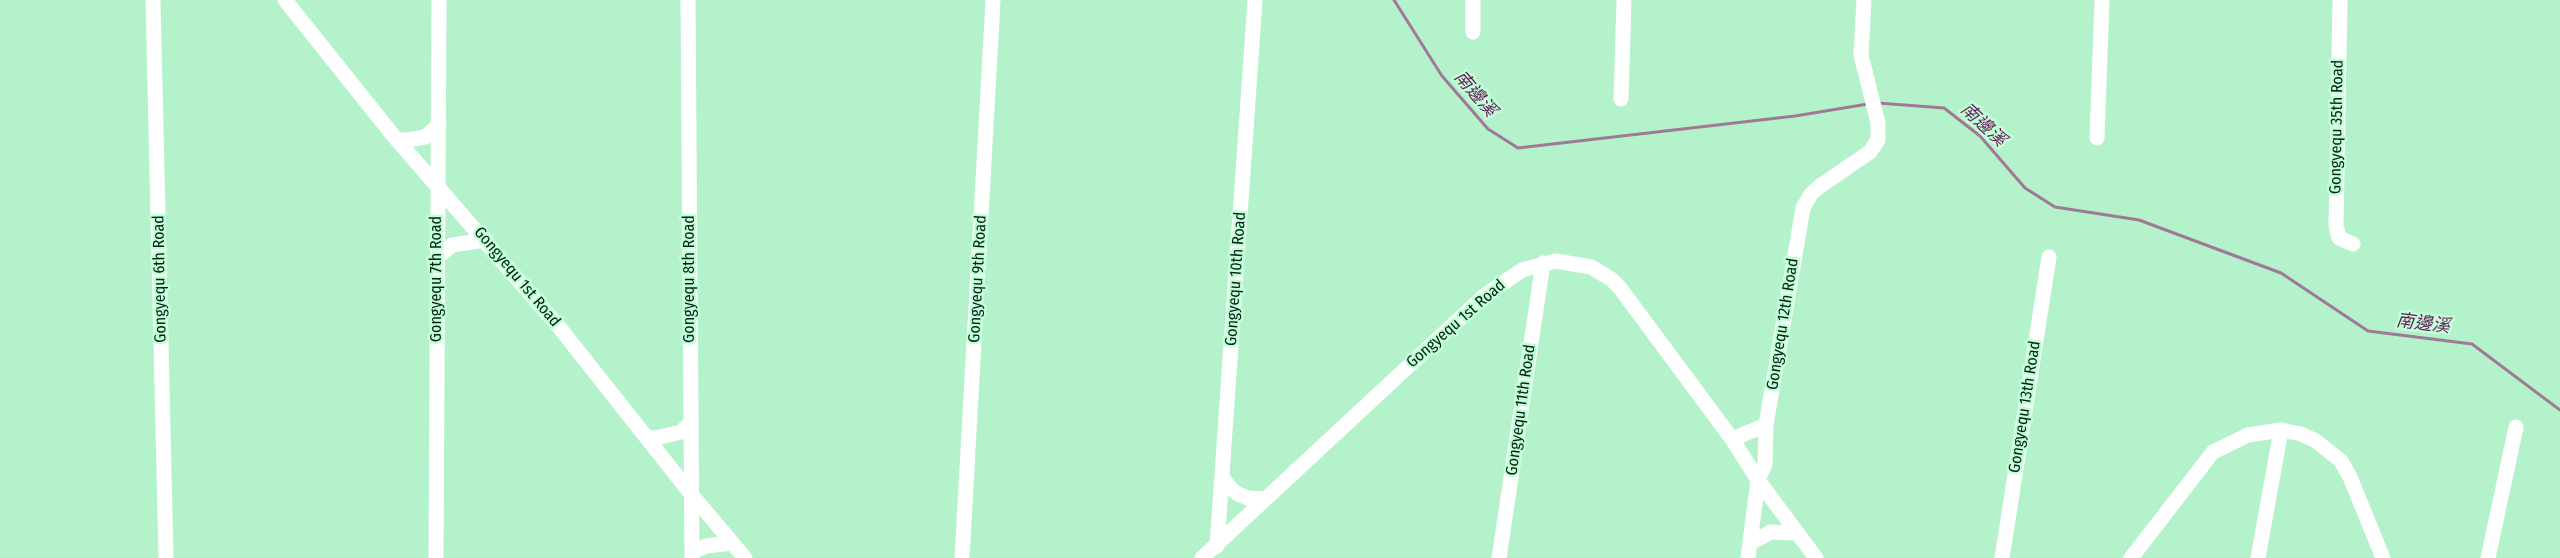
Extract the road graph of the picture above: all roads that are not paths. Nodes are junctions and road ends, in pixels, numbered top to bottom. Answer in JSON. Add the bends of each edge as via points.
{"nodes":[{"id":1,"x":153,"y":0,"type":"edge"},
{"id":2,"x":285,"y":0,"type":"edge"},
{"id":3,"x":439,"y":0,"type":"edge"},
{"id":4,"x":688,"y":0,"type":"edge"},
{"id":5,"x":993,"y":0,"type":"edge"},
{"id":6,"x":1255,"y":0,"type":"edge"},
{"id":7,"x":1473,"y":0,"type":"edge"},
{"id":8,"x":1624,"y":0,"type":"edge"},
{"id":9,"x":1864,"y":0,"type":"edge"},
{"id":10,"x":2102,"y":0,"type":"edge"},
{"id":11,"x":2340,"y":0,"type":"edge"},
{"id":12,"x":1473,"y":32,"type":"dead end"},
{"id":13,"x":1621,"y":99,"type":"dead end"},
{"id":14,"x":439,"y":125,"type":"junction"},
{"id":15,"x":2097,"y":138,"type":"dead end"},
{"id":16,"x":397,"y":140,"type":"junction"},
{"id":17,"x":438,"y":187,"type":"junction"},
{"id":18,"x":486,"y":240,"type":"junction"},
{"id":19,"x":2353,"y":244,"type":"dead end"},
{"id":20,"x":438,"y":257,"type":"junction"},
{"id":21,"x":2049,"y":257,"type":"dead end"},
{"id":22,"x":1543,"y":263,"type":"junction"},
{"id":23,"x":691,"y":422,"type":"junction"},
{"id":24,"x":1766,"y":424,"type":"junction"},
{"id":25,"x":2516,"y":427,"type":"dead end"},
{"id":26,"x":2281,"y":430,"type":"junction"},
{"id":27,"x":647,"y":436,"type":"junction"},
{"id":28,"x":1732,"y":439,"type":"junction"},
{"id":29,"x":1222,"y":477,"type":"junction"},
{"id":30,"x":1758,"y":480,"type":"junction"},
{"id":31,"x":692,"y":495,"type":"junction"},
{"id":32,"x":1264,"y":499,"type":"junction"},
{"id":33,"x":1797,"y":533,"type":"junction"},
{"id":34,"x":732,"y":543,"type":"junction"},
{"id":35,"x":1217,"y":551,"type":"edge"},
{"id":36,"x":1749,"y":551,"type":"edge"},
{"id":37,"x":692,"y":555,"type":"edge"},
{"id":38,"x":166,"y":558,"type":"edge"},
{"id":39,"x":436,"y":558,"type":"edge"},
{"id":40,"x":745,"y":558,"type":"edge"},
{"id":41,"x":962,"y":558,"type":"edge"},
{"id":42,"x":1202,"y":558,"type":"edge"},
{"id":43,"x":1499,"y":558,"type":"edge"},
{"id":44,"x":1816,"y":558,"type":"edge"},
{"id":45,"x":2002,"y":558,"type":"edge"},
{"id":46,"x":2131,"y":558,"type":"edge"},
{"id":47,"x":2258,"y":558,"type":"edge"},
{"id":48,"x":2383,"y":558,"type":"edge"},
{"id":49,"x":2488,"y":558,"type":"edge"}],
"edges":[{"from":1,"to":38,"type":"street","name":"Gongyequ 6th Road"},
{"from":2,"to":16,"type":"street","name":"Gongyequ 1st Road"},
{"from":3,"to":14,"type":"street","name":"Gongyequ 7th Road"},
{"from":4,"to":23,"type":"street","name":"Gongyequ 8th Road"},
{"from":5,"to":41,"type":"street","name":"Gongyequ 9th Road"},
{"from":6,"to":29,"type":"street","name":"Gongyequ 10th Road"},
{"from":7,"to":12,"type":"street"},
{"from":8,"to":13,"type":"street"},
{"from":9,"to":24,"type":"street","name":"Gongyequ 12th Road","via":[[1861,55],[1878,123],[1878,140],[1870,152],[1811,194],[1803,208]]},
{"from":10,"to":15,"type":"street"},
{"from":11,"to":19,"type":"street","name":"Gongyequ 35th Road","via":[[2336,226],[2339,238]]},
{"from":14,"to":16,"type":"street","via":[[424,136]]},
{"from":14,"to":17,"type":"street","name":"Gongyequ 7th Road"},
{"from":16,"to":17,"type":"street","name":"Gongyequ 1st Road"},
{"from":17,"to":18,"type":"street","name":"Gongyequ 1st Road"},
{"from":17,"to":20,"type":"street","name":"Gongyequ 7th Road"},
{"from":18,"to":20,"type":"street","via":[[452,245]]},
{"from":18,"to":27,"type":"street","name":"Gongyequ 1st Road"},
{"from":20,"to":39,"type":"street","name":"Gongyequ 7th Road"},
{"from":21,"to":45,"type":"street","name":"Gongyequ 13th Road"},
{"from":22,"to":28,"type":"street","name":"Gongyequ 1st Road","via":[[1580,264],[1611,279]]},
{"from":22,"to":32,"type":"street","name":"Gongyequ 1st Road","via":[[1522,270],[1484,296]]},
{"from":22,"to":43,"type":"street","name":"Gongyequ 11th Road"},
{"from":23,"to":27,"type":"street","via":[[681,432],[665,437]]},
{"from":23,"to":31,"type":"street","name":"Gongyequ 8th Road"},
{"from":24,"to":28,"type":"street"},
{"from":24,"to":30,"type":"street","name":"Gongyequ 12th Road","via":[[1765,464]]},
{"from":25,"to":49,"type":"street"},
{"from":26,"to":46,"type":"street","via":[[2248,435],[2213,452]]},
{"from":26,"to":47,"type":"street"},
{"from":26,"to":48,"type":"street","via":[[2316,441],[2341,460]]},
{"from":27,"to":31,"type":"street","name":"Gongyequ 1st Road"},
{"from":28,"to":30,"type":"street","name":"Gongyequ 1st Road"},
{"from":29,"to":32,"type":"street","via":[[1238,494]]},
{"from":29,"to":35,"type":"street","name":"Gongyequ 10th Road"},
{"from":30,"to":33,"type":"street","name":"Gongyequ 1st Road"},
{"from":30,"to":36,"type":"street","name":"Gongyequ 12th Road"},
{"from":31,"to":34,"type":"street","name":"Gongyequ 1st Road"},
{"from":31,"to":37,"type":"street","name":"Gongyequ 8th Road"},
{"from":32,"to":35,"type":"street","name":"Gongyequ 1st Road"},
{"from":33,"to":36,"type":"street","via":[[1771,532]]},
{"from":33,"to":44,"type":"street","name":"Gongyequ 1st Road"},
{"from":34,"to":37,"type":"street","via":[[706,546]]},
{"from":34,"to":40,"type":"street","name":"Gongyequ 1st Road"},
{"from":35,"to":42,"type":"street","name":"Gongyequ 1st Road"}]}
